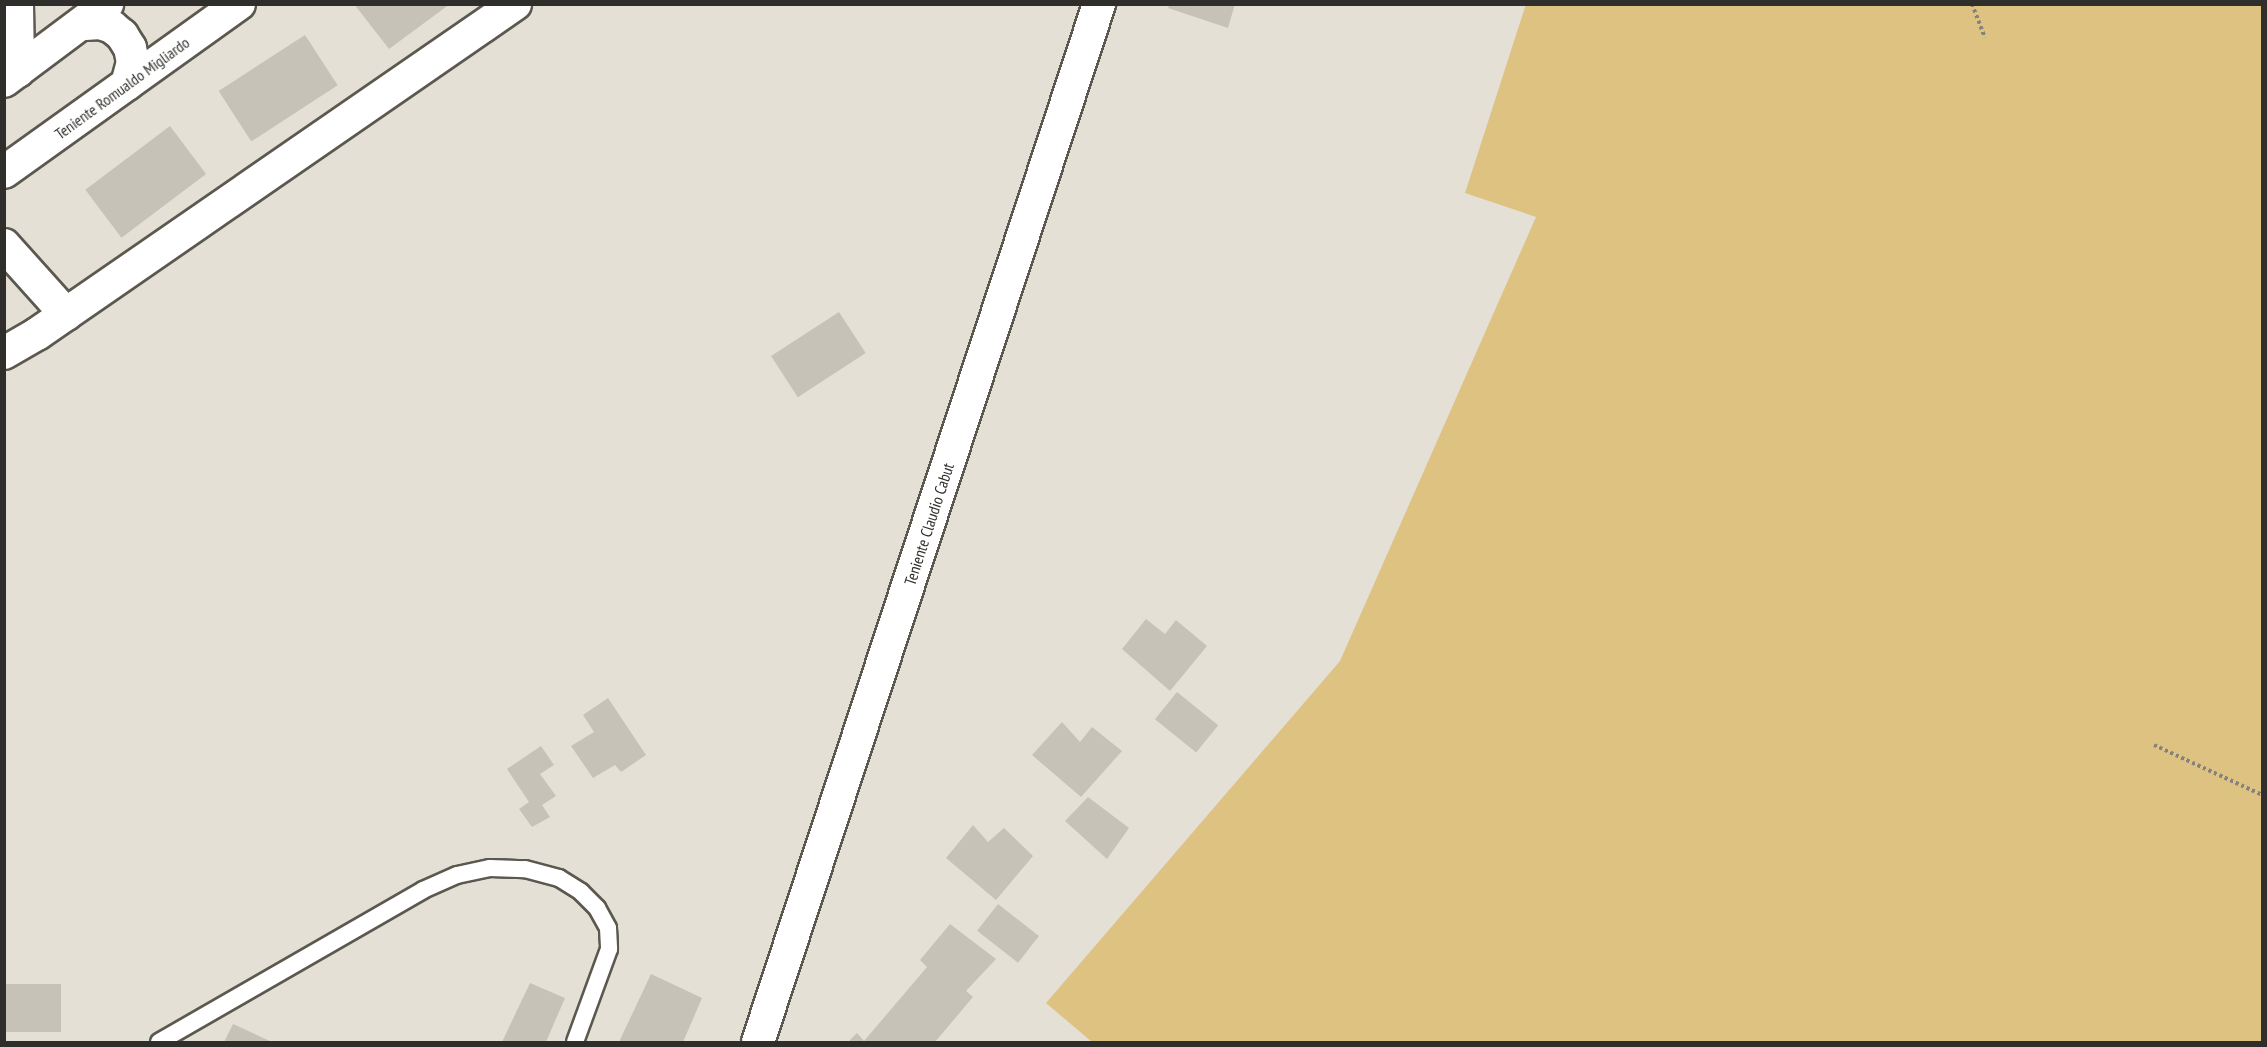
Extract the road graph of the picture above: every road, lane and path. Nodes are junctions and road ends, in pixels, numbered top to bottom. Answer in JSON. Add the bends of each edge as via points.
{"nodes":[{"id":1,"x":17,"y":4,"type":"edge"},
{"id":2,"x":239,"y":4,"type":"edge"},
{"id":3,"x":516,"y":4,"type":"edge"},
{"id":4,"x":1099,"y":4,"type":"edge"},
{"id":5,"x":1972,"y":4,"type":"edge"},
{"id":6,"x":96,"y":14,"type":"edge"},
{"id":7,"x":1986,"y":38,"type":"dead end"},
{"id":8,"x":11,"y":76,"type":"edge"},
{"id":9,"x":127,"y":84,"type":"junction"},
{"id":10,"x":4,"y":172,"type":"edge"},
{"id":11,"x":4,"y":245,"type":"edge"},
{"id":12,"x":66,"y":314,"type":"junction"},
{"id":13,"x":4,"y":353,"type":"edge"},
{"id":14,"x":2154,"y":745,"type":"dead end"},
{"id":15,"x":2262,"y":795,"type":"edge"},
{"id":16,"x":159,"y":1042,"type":"edge"},
{"id":17,"x":575,"y":1042,"type":"edge"},
{"id":18,"x":758,"y":1042,"type":"edge"}],
"edges":[{"from":1,"to":8,"type":"street"},
{"from":2,"to":9,"type":"street","name":"Teniente Romualdo Migliardo"},
{"from":3,"to":12,"type":"street"},
{"from":4,"to":18,"type":"street","name":"Teniente Claudio Cabut"},
{"from":5,"to":7,"type":"path"},
{"from":6,"to":8,"type":"street"},
{"from":6,"to":9,"type":"street","via":[[99,23],[122,35],[130,48],[133,62]]},
{"from":9,"to":10,"type":"street","name":"Teniente Romualdo Migliardo"},
{"from":11,"to":12,"type":"street"},
{"from":12,"to":13,"type":"street"},
{"from":14,"to":15,"type":"path"},
{"from":16,"to":17,"type":"lane","via":[[423,891],[457,875],[490,868],[525,869],[559,878],[581,892],[608,927],[609,949]]}]}
